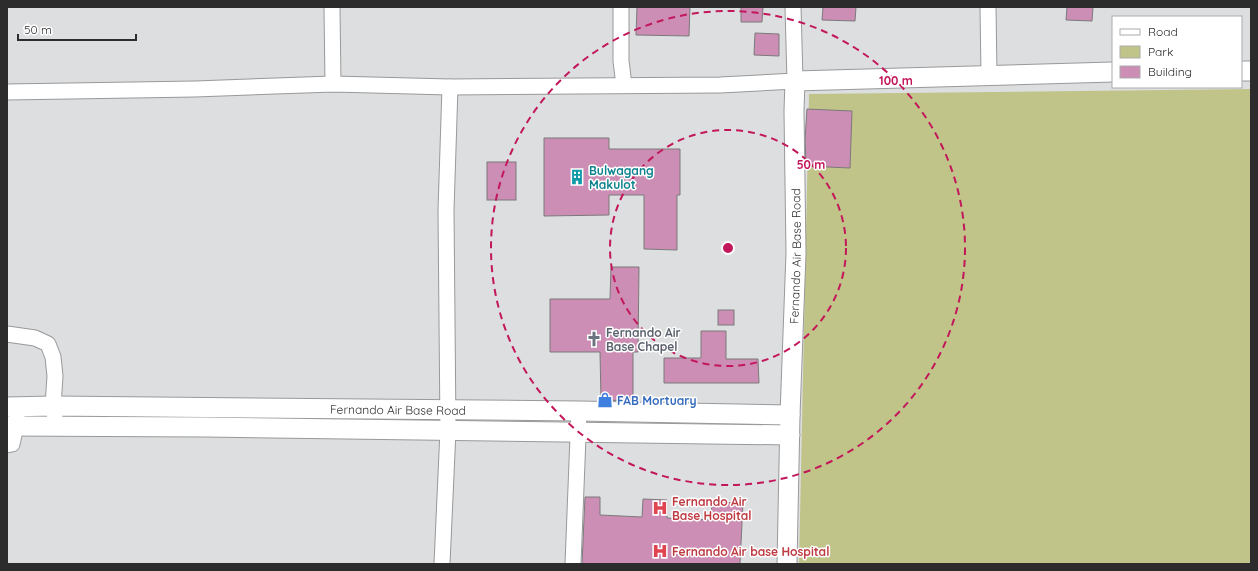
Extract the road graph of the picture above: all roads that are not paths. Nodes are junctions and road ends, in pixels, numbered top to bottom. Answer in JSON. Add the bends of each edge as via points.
{"nodes":[{"id":1,"x":332,"y":7,"type":"edge"},
{"id":2,"x":621,"y":7,"type":"edge"},
{"id":3,"x":793,"y":7,"type":"edge"},
{"id":4,"x":988,"y":7,"type":"edge"},
{"id":5,"x":1112,"y":72,"type":"edge"},
{"id":6,"x":989,"y":76,"type":"junction"},
{"id":7,"x":794,"y":80,"type":"junction"},
{"id":8,"x":333,"y":84,"type":"junction"},
{"id":9,"x":624,"y":84,"type":"junction"},
{"id":10,"x":450,"y":87,"type":"junction"},
{"id":11,"x":7,"y":92,"type":"edge"},
{"id":12,"x":7,"y":334,"type":"edge"},
{"id":13,"x":53,"y":406,"type":"junction"},
{"id":14,"x":12,"y":407,"type":"edge"},
{"id":15,"x":208,"y":407,"type":"junction"},
{"id":16,"x":239,"y":407,"type":"junction"},
{"id":17,"x":448,"y":410,"type":"junction"},
{"id":18,"x":579,"y":411,"type":"junction"},
{"id":19,"x":724,"y":414,"type":"junction"},
{"id":20,"x":790,"y":414,"type":"junction"},
{"id":21,"x":12,"y":426,"type":"edge"},
{"id":22,"x":56,"y":426,"type":"junction"},
{"id":23,"x":206,"y":427,"type":"junction"},
{"id":24,"x":236,"y":428,"type":"junction"},
{"id":25,"x":448,"y":430,"type":"junction"},
{"id":26,"x":579,"y":432,"type":"junction"},
{"id":27,"x":724,"y":434,"type":"junction"},
{"id":28,"x":790,"y":435,"type":"junction"},
{"id":29,"x":7,"y":445,"type":"edge"},
{"id":30,"x":442,"y":564,"type":"edge"},
{"id":31,"x":573,"y":564,"type":"edge"},
{"id":32,"x":787,"y":564,"type":"edge"}],
"edges":[{"from":1,"to":8,"type":"street"},
{"from":2,"to":9,"type":"street","via":[[621,62]]},
{"from":3,"to":7,"type":"street"},
{"from":4,"to":6,"type":"street"},
{"from":5,"to":6,"type":"street"},
{"from":6,"to":7,"type":"street"},
{"from":7,"to":9,"type":"street","via":[[720,84]]},
{"from":7,"to":20,"type":"street","name":"Fernando Air Base Road","via":[[796,253]]},
{"from":8,"to":10,"type":"street"},
{"from":8,"to":11,"type":"street"},
{"from":9,"to":10,"type":"street"},
{"from":10,"to":17,"type":"street","via":[[446,210]]},
{"from":12,"to":13,"type":"street","via":[[35,338],[48,344],[53,357],[55,376]]},
{"from":13,"to":14,"type":"street","name":"Fernando Air Base Road"},
{"from":13,"to":15,"type":"street","name":"Fernando Air Base Road"},
{"from":13,"to":22,"type":"street"},
{"from":14,"to":21,"type":"street"},
{"from":15,"to":16,"type":"street","name":"Fernando Air Base Road"},
{"from":15,"to":23,"type":"street","via":[[214,418]]},
{"from":16,"to":17,"type":"street","name":"Fernando Air Base Road"},
{"from":16,"to":24,"type":"street","via":[[232,417]]},
{"from":17,"to":18,"type":"street","name":"Fernando Air Base Road"},
{"from":17,"to":25,"type":"street"},
{"from":18,"to":19,"type":"street","name":"Fernando Air Base Road"},
{"from":18,"to":26,"type":"street"},
{"from":19,"to":20,"type":"street","name":"Fernando Air Base Road"},
{"from":19,"to":27,"type":"street"},
{"from":20,"to":28,"type":"street","name":"Fernando Air Base Road"},
{"from":21,"to":22,"type":"street","name":"Fernando Air Base Road"},
{"from":21,"to":29,"type":"street","via":[[12,444]]},
{"from":22,"to":23,"type":"street","name":"Fernando Air Base Road"},
{"from":23,"to":24,"type":"street","name":"Fernando Air Base Road"},
{"from":24,"to":25,"type":"street","name":"Fernando Air Base Road"},
{"from":25,"to":26,"type":"street","name":"Fernando Air Base Road"},
{"from":25,"to":30,"type":"street"},
{"from":26,"to":27,"type":"street","name":"Fernando Air Base Road"},
{"from":26,"to":31,"type":"street"},
{"from":27,"to":28,"type":"street","name":"Fernando Air Base Road"},
{"from":28,"to":32,"type":"street","name":"Fernando Air Base Road"}]}
